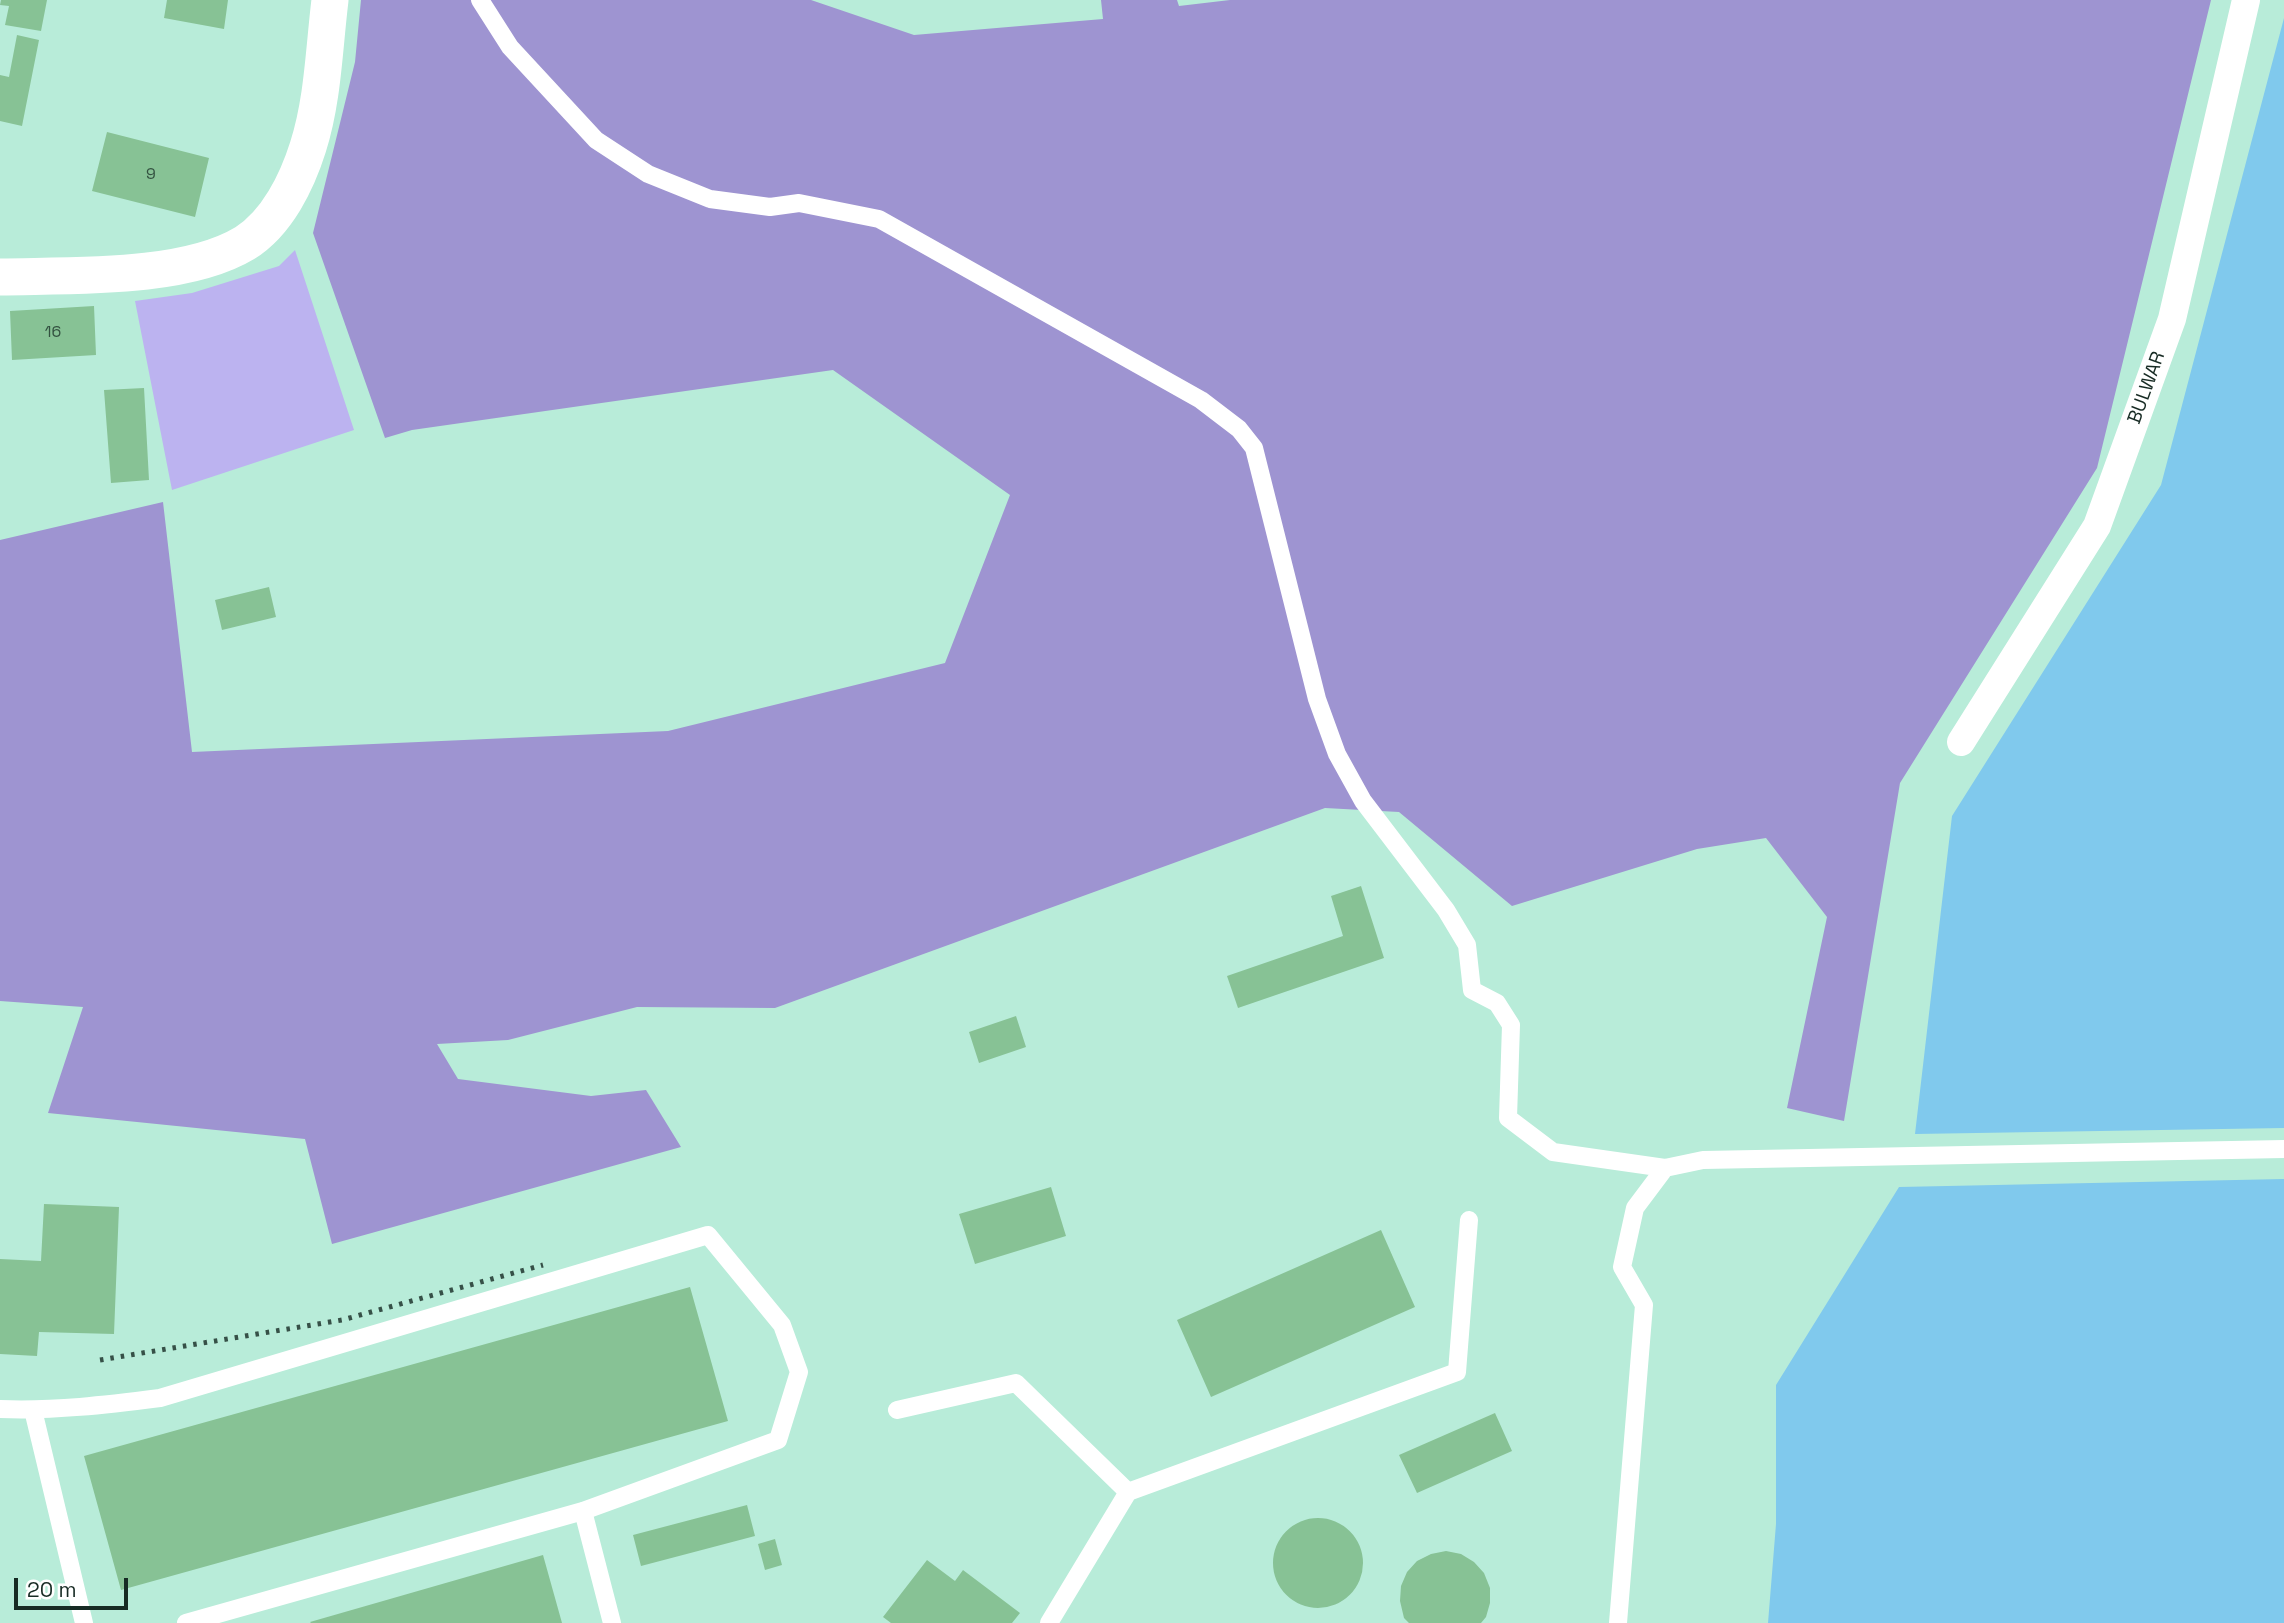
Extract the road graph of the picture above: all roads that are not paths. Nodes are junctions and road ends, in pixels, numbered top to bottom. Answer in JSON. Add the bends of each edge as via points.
{"nodes":[{"id":1,"x":330,"y":0,"type":"edge"},
{"id":2,"x":480,"y":0,"type":"edge"},
{"id":3,"x":2246,"y":0,"type":"edge"},
{"id":4,"x":0,"y":277,"type":"edge"},
{"id":5,"x":1961,"y":741,"type":"dead end"},
{"id":6,"x":2284,"y":1149,"type":"edge"},
{"id":7,"x":1665,"y":1168,"type":"junction"},
{"id":8,"x":1469,"y":1220,"type":"dead end"},
{"id":9,"x":0,"y":1409,"type":"edge"},
{"id":10,"x":33,"y":1410,"type":"junction"},
{"id":11,"x":897,"y":1410,"type":"dead end"},
{"id":12,"x":1128,"y":1492,"type":"junction"},
{"id":13,"x":583,"y":1511,"type":"junction"},
{"id":14,"x":84,"y":1623,"type":"edge"},
{"id":15,"x":186,"y":1623,"type":"edge"},
{"id":16,"x":612,"y":1623,"type":"edge"},
{"id":17,"x":1049,"y":1623,"type":"edge"},
{"id":18,"x":1618,"y":1623,"type":"edge"}],
"edges":[{"from":1,"to":4,"type":"street","via":[[318,106],[308,148],[292,187],[271,220],[246,242],[204,261],[150,271]]},
{"from":2,"to":7,"type":"lane","via":[[510,47],[596,140],[648,174],[709,199],[770,207],[799,203],[879,219],[1200,400],[1239,429],[1254,447],[1317,699],[1337,754],[1363,801],[1467,945],[1472,990],[1497,1003],[1511,1025],[1508,1118],[1553,1152]]},
{"from":3,"to":5,"type":"street","name":"BULWAR","via":[[2172,319],[2096,526]]},
{"from":6,"to":7,"type":"lane","via":[[1703,1160]]},
{"from":7,"to":18,"type":"lane","via":[[1635,1208],[1622,1267],[1644,1305]]},
{"from":8,"to":12,"type":"lane","via":[[1457,1372]]},
{"from":9,"to":10,"type":"lane"},
{"from":10,"to":13,"type":"lane","via":[[160,1398],[708,1235],[782,1325],[799,1372],[778,1440]]},
{"from":10,"to":14,"type":"lane"},
{"from":11,"to":12,"type":"lane","via":[[1016,1383]]},
{"from":12,"to":17,"type":"lane"},
{"from":13,"to":15,"type":"lane"},
{"from":13,"to":16,"type":"lane"}]}
